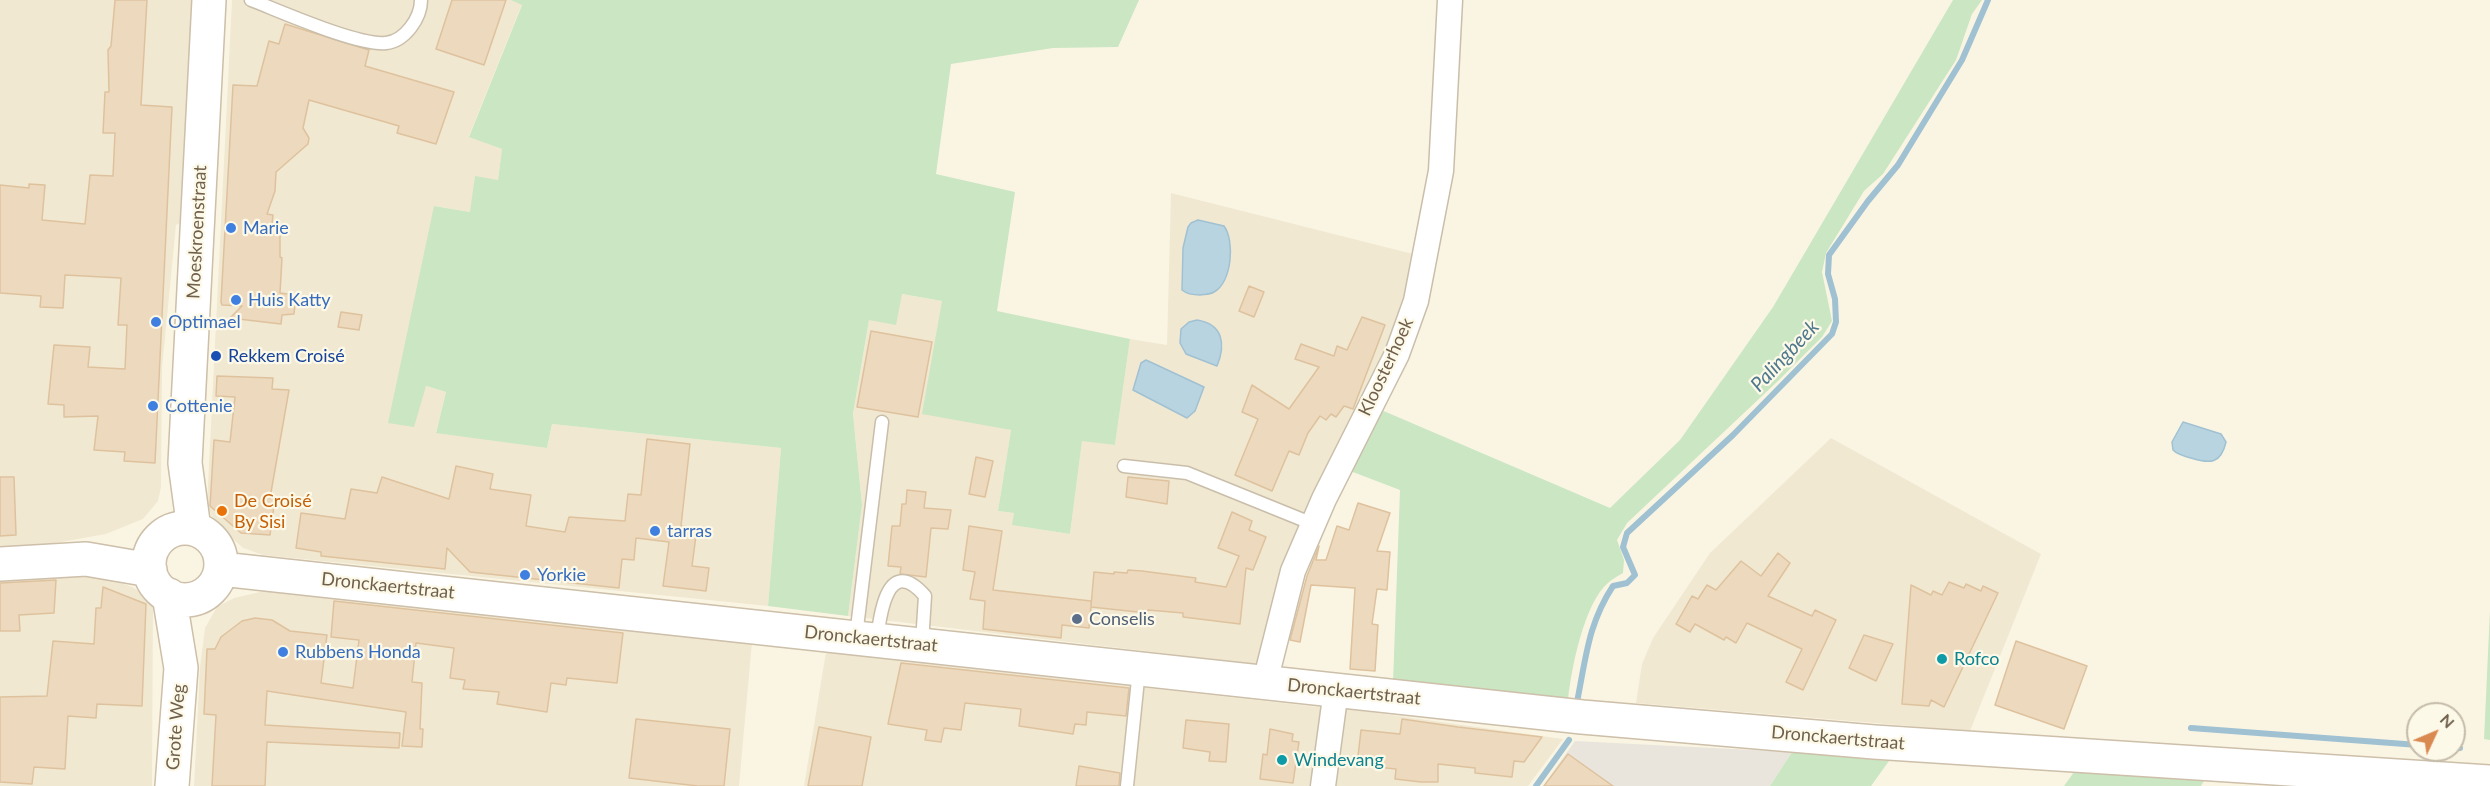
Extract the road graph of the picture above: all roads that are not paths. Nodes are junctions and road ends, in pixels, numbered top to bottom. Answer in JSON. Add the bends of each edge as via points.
{"nodes":[{"id":1,"x":209,"y":0,"type":"edge"},
{"id":2,"x":251,"y":0,"type":"edge"},
{"id":3,"x":421,"y":0,"type":"edge"},
{"id":4,"x":1450,"y":0,"type":"edge"},
{"id":5,"x":882,"y":422,"type":"dead end"},
{"id":6,"x":1125,"y":466,"type":"dead end"},
{"id":7,"x":1313,"y":524,"type":"junction"},
{"id":8,"x":172,"y":562,"type":"junction"},
{"id":9,"x":0,"y":564,"type":"edge"},
{"id":10,"x":221,"y":569,"type":"junction"},
{"id":11,"x":867,"y":639,"type":"junction"},
{"id":12,"x":922,"y":645,"type":"junction"},
{"id":13,"x":1139,"y":668,"type":"junction"},
{"id":14,"x":1265,"y":682,"type":"junction"},
{"id":15,"x":1336,"y":690,"type":"junction"},
{"id":16,"x":2490,"y":782,"type":"edge"},
{"id":17,"x":172,"y":786,"type":"edge"},
{"id":18,"x":1127,"y":786,"type":"edge"},
{"id":19,"x":1323,"y":786,"type":"edge"}],
"edges":[{"from":1,"to":8,"type":"main road","name":"Moeskroenstraat","via":[[185,463],[172,515]]},
{"from":2,"to":3,"type":"lane","via":[[318,26],[384,43],[399,40],[414,24]]},
{"from":4,"to":7,"type":"street","name":"Kloosterhoek","via":[[1441,171],[1416,301],[1397,354]]},
{"from":5,"to":11,"type":"lane"},
{"from":6,"to":7,"type":"lane","via":[[1187,473]]},
{"from":7,"to":14,"type":"street","name":"Kloosterhoek","via":[[1293,571]]},
{"from":8,"to":9,"type":"main road","via":[[86,559]]},
{"from":8,"to":10,"type":"main road","via":[[209,591]]},
{"from":8,"to":10,"type":"main road","via":[[208,536],[216,545]]},
{"from":8,"to":17,"type":"main road","name":"Grote Weg","via":[[189,637],[181,668]]},
{"from":10,"to":11,"type":"main road","name":"Dronckaertstraat"},
{"from":11,"to":12,"type":"main road","name":"Dronckaertstraat"},
{"from":11,"to":12,"type":"lane","via":[[886,593],[892,585],[903,582],[916,585],[925,596]]},
{"from":12,"to":13,"type":"main road","name":"Dronckaertstraat"},
{"from":13,"to":14,"type":"main road","name":"Dronckaertstraat"},
{"from":13,"to":18,"type":"lane"},
{"from":14,"to":15,"type":"main road","name":"Dronckaertstraat"},
{"from":15,"to":16,"type":"main road","name":"Dronckaertstraat","via":[[1582,717],[1862,741]]},
{"from":15,"to":19,"type":"street"}]}
